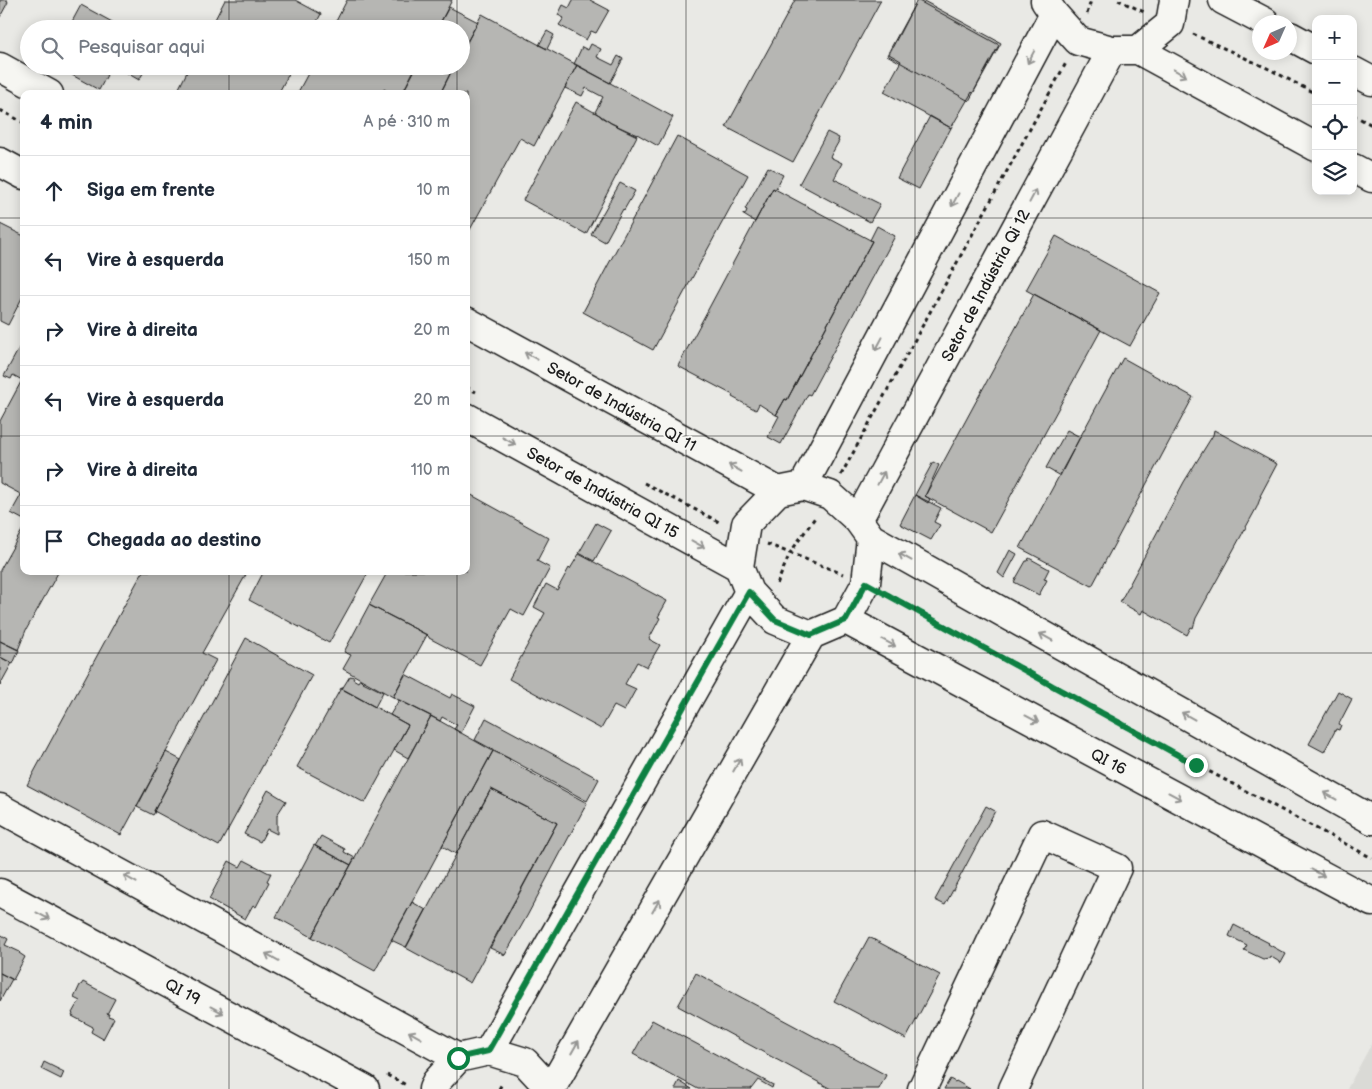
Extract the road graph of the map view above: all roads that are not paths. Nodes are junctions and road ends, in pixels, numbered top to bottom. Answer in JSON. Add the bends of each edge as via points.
{"nodes":[{"id":1,"x":1223,"y":0,"type":"edge"},
{"id":2,"x":1049,"y":7,"type":"edge"},
{"id":3,"x":1172,"y":12,"type":"edge"},
{"id":4,"x":1252,"y":15,"type":"edge"},
{"id":5,"x":1297,"y":40,"type":"edge"},
{"id":6,"x":1312,"y":48,"type":"edge"},
{"id":7,"x":1125,"y":50,"type":"junction"},
{"id":8,"x":0,"y":67,"type":"edge"},
{"id":9,"x":1357,"y":73,"type":"edge"},
{"id":10,"x":1372,"y":81,"type":"edge"},
{"id":11,"x":42,"y":90,"type":"edge"},
{"id":12,"x":1312,"y":145,"type":"edge"},
{"id":13,"x":0,"y":162,"type":"edge"},
{"id":14,"x":1357,"y":170,"type":"edge"},
{"id":15,"x":20,"y":173,"type":"edge"},
{"id":16,"x":1372,"y":178,"type":"edge"},
{"id":17,"x":470,"y":323,"type":"edge"},
{"id":18,"x":470,"y":419,"type":"edge"},
{"id":19,"x":791,"y":488,"type":"junction"},
{"id":20,"x":865,"y":529,"type":"junction"},
{"id":21,"x":751,"y":589,"type":"junction"},
{"id":22,"x":846,"y":620,"type":"junction"},
{"id":23,"x":811,"y":635,"type":"junction"},
{"id":24,"x":0,"y":808,"type":"edge"},
{"id":25,"x":1372,"y":820,"type":"edge"},
{"id":26,"x":0,"y":893,"type":"edge"},
{"id":27,"x":1372,"y":902,"type":"edge"},
{"id":28,"x":488,"y":1051,"type":"junction"},
{"id":29,"x":458,"y":1058,"type":"junction"},
{"id":30,"x":365,"y":1089,"type":"edge"},
{"id":31,"x":433,"y":1089,"type":"edge"},
{"id":32,"x":551,"y":1089,"type":"edge"},
{"id":33,"x":922,"y":1089,"type":"edge"},
{"id":34,"x":1013,"y":1089,"type":"edge"}],
"edges":[{"from":1,"to":4,"type":"street"},
{"from":2,"to":7,"type":"street","via":[[1078,40]]},
{"from":2,"to":19,"type":"street","one_way":true},
{"from":3,"to":7,"type":"street"},
{"from":5,"to":6,"type":"street"},
{"from":7,"to":12,"type":"street","one_way":true},
{"from":20,"to":7,"type":"street","name":"Setor de Indústria Qi 12","one_way":true},
{"from":8,"to":11,"type":"street"},
{"from":9,"to":10,"type":"street"},
{"from":13,"to":15,"type":"street"},
{"from":14,"to":16,"type":"street"},
{"from":19,"to":17,"type":"street","name":"Setor de Indústria QI 11","one_way":true},
{"from":18,"to":21,"type":"street","name":"Setor de Indústria QI 15","one_way":true},
{"from":19,"to":20,"type":"street","name":"Setor de Indústria QI 11","via":[[830,495]]},
{"from":19,"to":21,"type":"street","via":[[746,524],[744,535]]},
{"from":20,"to":22,"type":"street","via":[[866,583]]},
{"from":25,"to":20,"type":"street","one_way":true},
{"from":21,"to":23,"type":"street","name":"Setor de Indústria QI 15","via":[[775,620]]},
{"from":21,"to":28,"type":"street"},
{"from":22,"to":23,"type":"street"},
{"from":22,"to":27,"type":"street","name":"QI 16","one_way":true},
{"from":32,"to":23,"type":"street","one_way":true},
{"from":29,"to":24,"type":"street","one_way":true},
{"from":26,"to":30,"type":"street","name":"QI 19","one_way":true},
{"from":28,"to":29,"type":"street"},
{"from":28,"to":32,"type":"street","via":[[525,1062]]},
{"from":29,"to":31,"type":"street"},
{"from":33,"to":34,"type":"street","via":[[1042,834],[1117,868]]}]}
